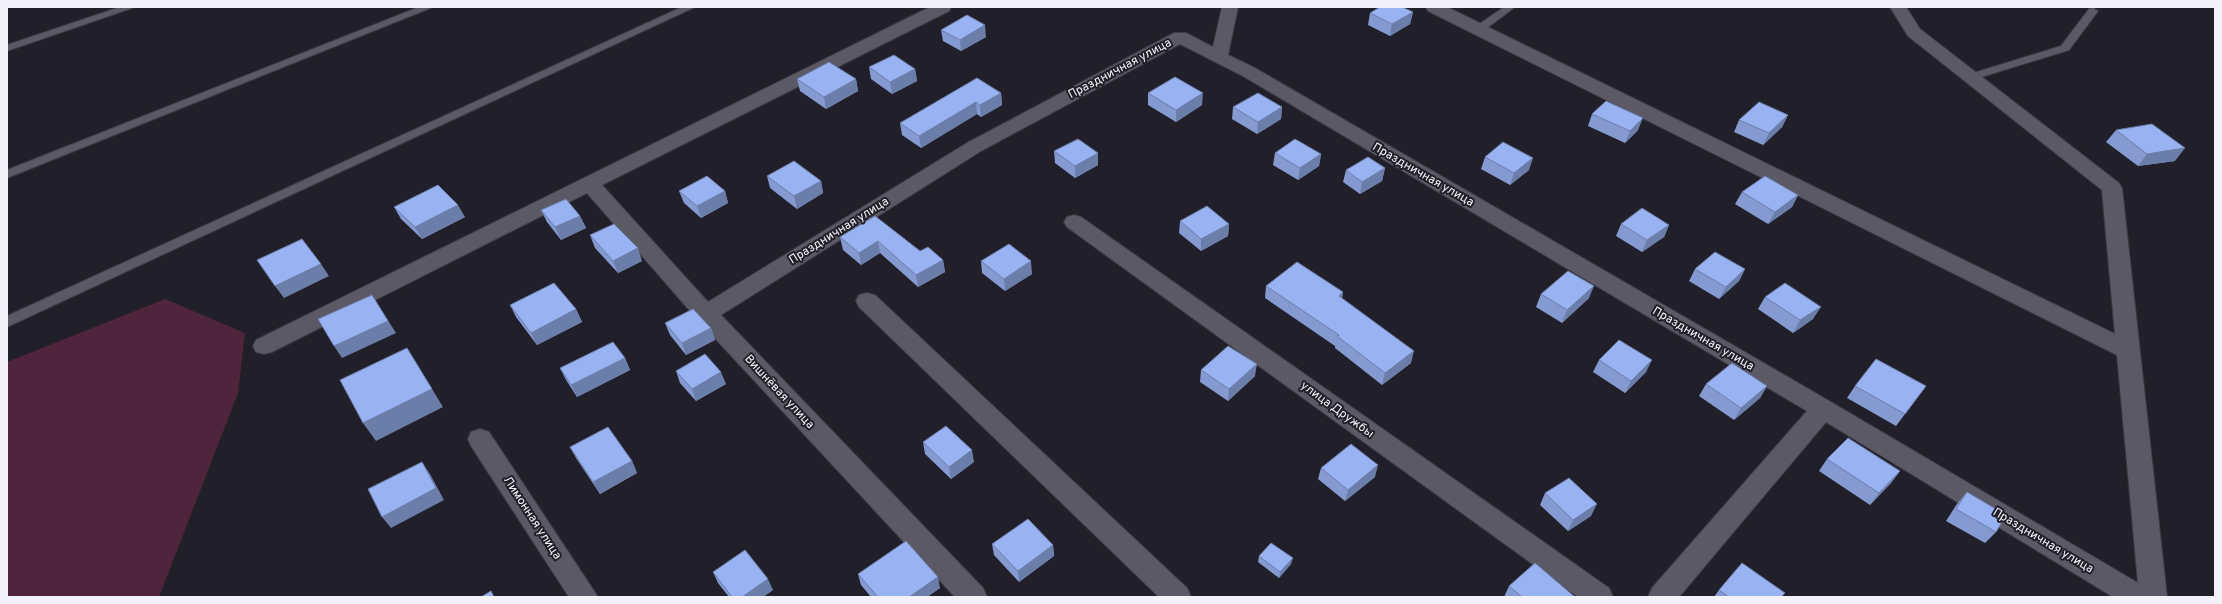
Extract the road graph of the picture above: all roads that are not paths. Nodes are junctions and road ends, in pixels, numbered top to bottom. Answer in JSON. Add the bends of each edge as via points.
{"nodes":[{"id":1,"x":130,"y":7,"type":"edge"},
{"id":2,"x":428,"y":7,"type":"edge"},
{"id":3,"x":690,"y":7,"type":"edge"},
{"id":4,"x":944,"y":7,"type":"edge"},
{"id":5,"x":1230,"y":7,"type":"edge"},
{"id":6,"x":1434,"y":7,"type":"edge"},
{"id":7,"x":1510,"y":7,"type":"edge"},
{"id":8,"x":1898,"y":7,"type":"edge"},
{"id":9,"x":2093,"y":11,"type":"dead end"},
{"id":10,"x":1479,"y":29,"type":"junction"},
{"id":11,"x":7,"y":48,"type":"edge"},
{"id":12,"x":1219,"y":57,"type":"junction"},
{"id":13,"x":1971,"y":77,"type":"junction"},
{"id":14,"x":7,"y":174,"type":"edge"},
{"id":15,"x":589,"y":183,"type":"junction"},
{"id":16,"x":1074,"y":222,"type":"dead end"},
{"id":17,"x":867,"y":301,"type":"dead end"},
{"id":18,"x":706,"y":314,"type":"junction"},
{"id":19,"x":7,"y":322,"type":"edge"},
{"id":20,"x":264,"y":346,"type":"dead end"},
{"id":21,"x":2128,"y":350,"type":"junction"},
{"id":22,"x":1823,"y":409,"type":"junction"},
{"id":23,"x":480,"y":439,"type":"dead end"},
{"id":24,"x":584,"y":597,"type":"edge"},
{"id":25,"x":973,"y":597,"type":"edge"},
{"id":26,"x":1178,"y":597,"type":"edge"},
{"id":27,"x":1599,"y":597,"type":"edge"},
{"id":28,"x":1662,"y":597,"type":"edge"},
{"id":29,"x":2137,"y":597,"type":"edge"},
{"id":30,"x":2153,"y":597,"type":"edge"}],
"edges":[{"from":1,"to":11,"type":"lane"},
{"from":2,"to":14,"type":"lane"},
{"from":3,"to":19,"type":"lane"},
{"from":4,"to":15,"type":"street"},
{"from":5,"to":12,"type":"street"},
{"from":6,"to":10,"type":"street"},
{"from":7,"to":10,"type":"lane"},
{"from":8,"to":13,"type":"street","via":[[1914,32]]},
{"from":9,"to":13,"type":"lane","via":[[2065,48]]},
{"from":10,"to":21,"type":"street"},
{"from":12,"to":18,"type":"street","name":"Праздничная улица","via":[[1180,37],[974,147]]},
{"from":12,"to":22,"type":"street","name":"Праздничная улица","via":[[1256,76]]},
{"from":13,"to":21,"type":"street","via":[[2112,188]]},
{"from":15,"to":18,"type":"street","name":"Вишнёвая улица"},
{"from":15,"to":20,"type":"street"},
{"from":16,"to":27,"type":"street","name":"улица Дружбы"},
{"from":17,"to":26,"type":"street"},
{"from":18,"to":25,"type":"street","name":"Вишнёвая улица"},
{"from":21,"to":30,"type":"street"},
{"from":22,"to":28,"type":"street"},
{"from":22,"to":29,"type":"street","name":"Праздничная улица"},
{"from":23,"to":24,"type":"street","name":"Лимонная улица"}]}
